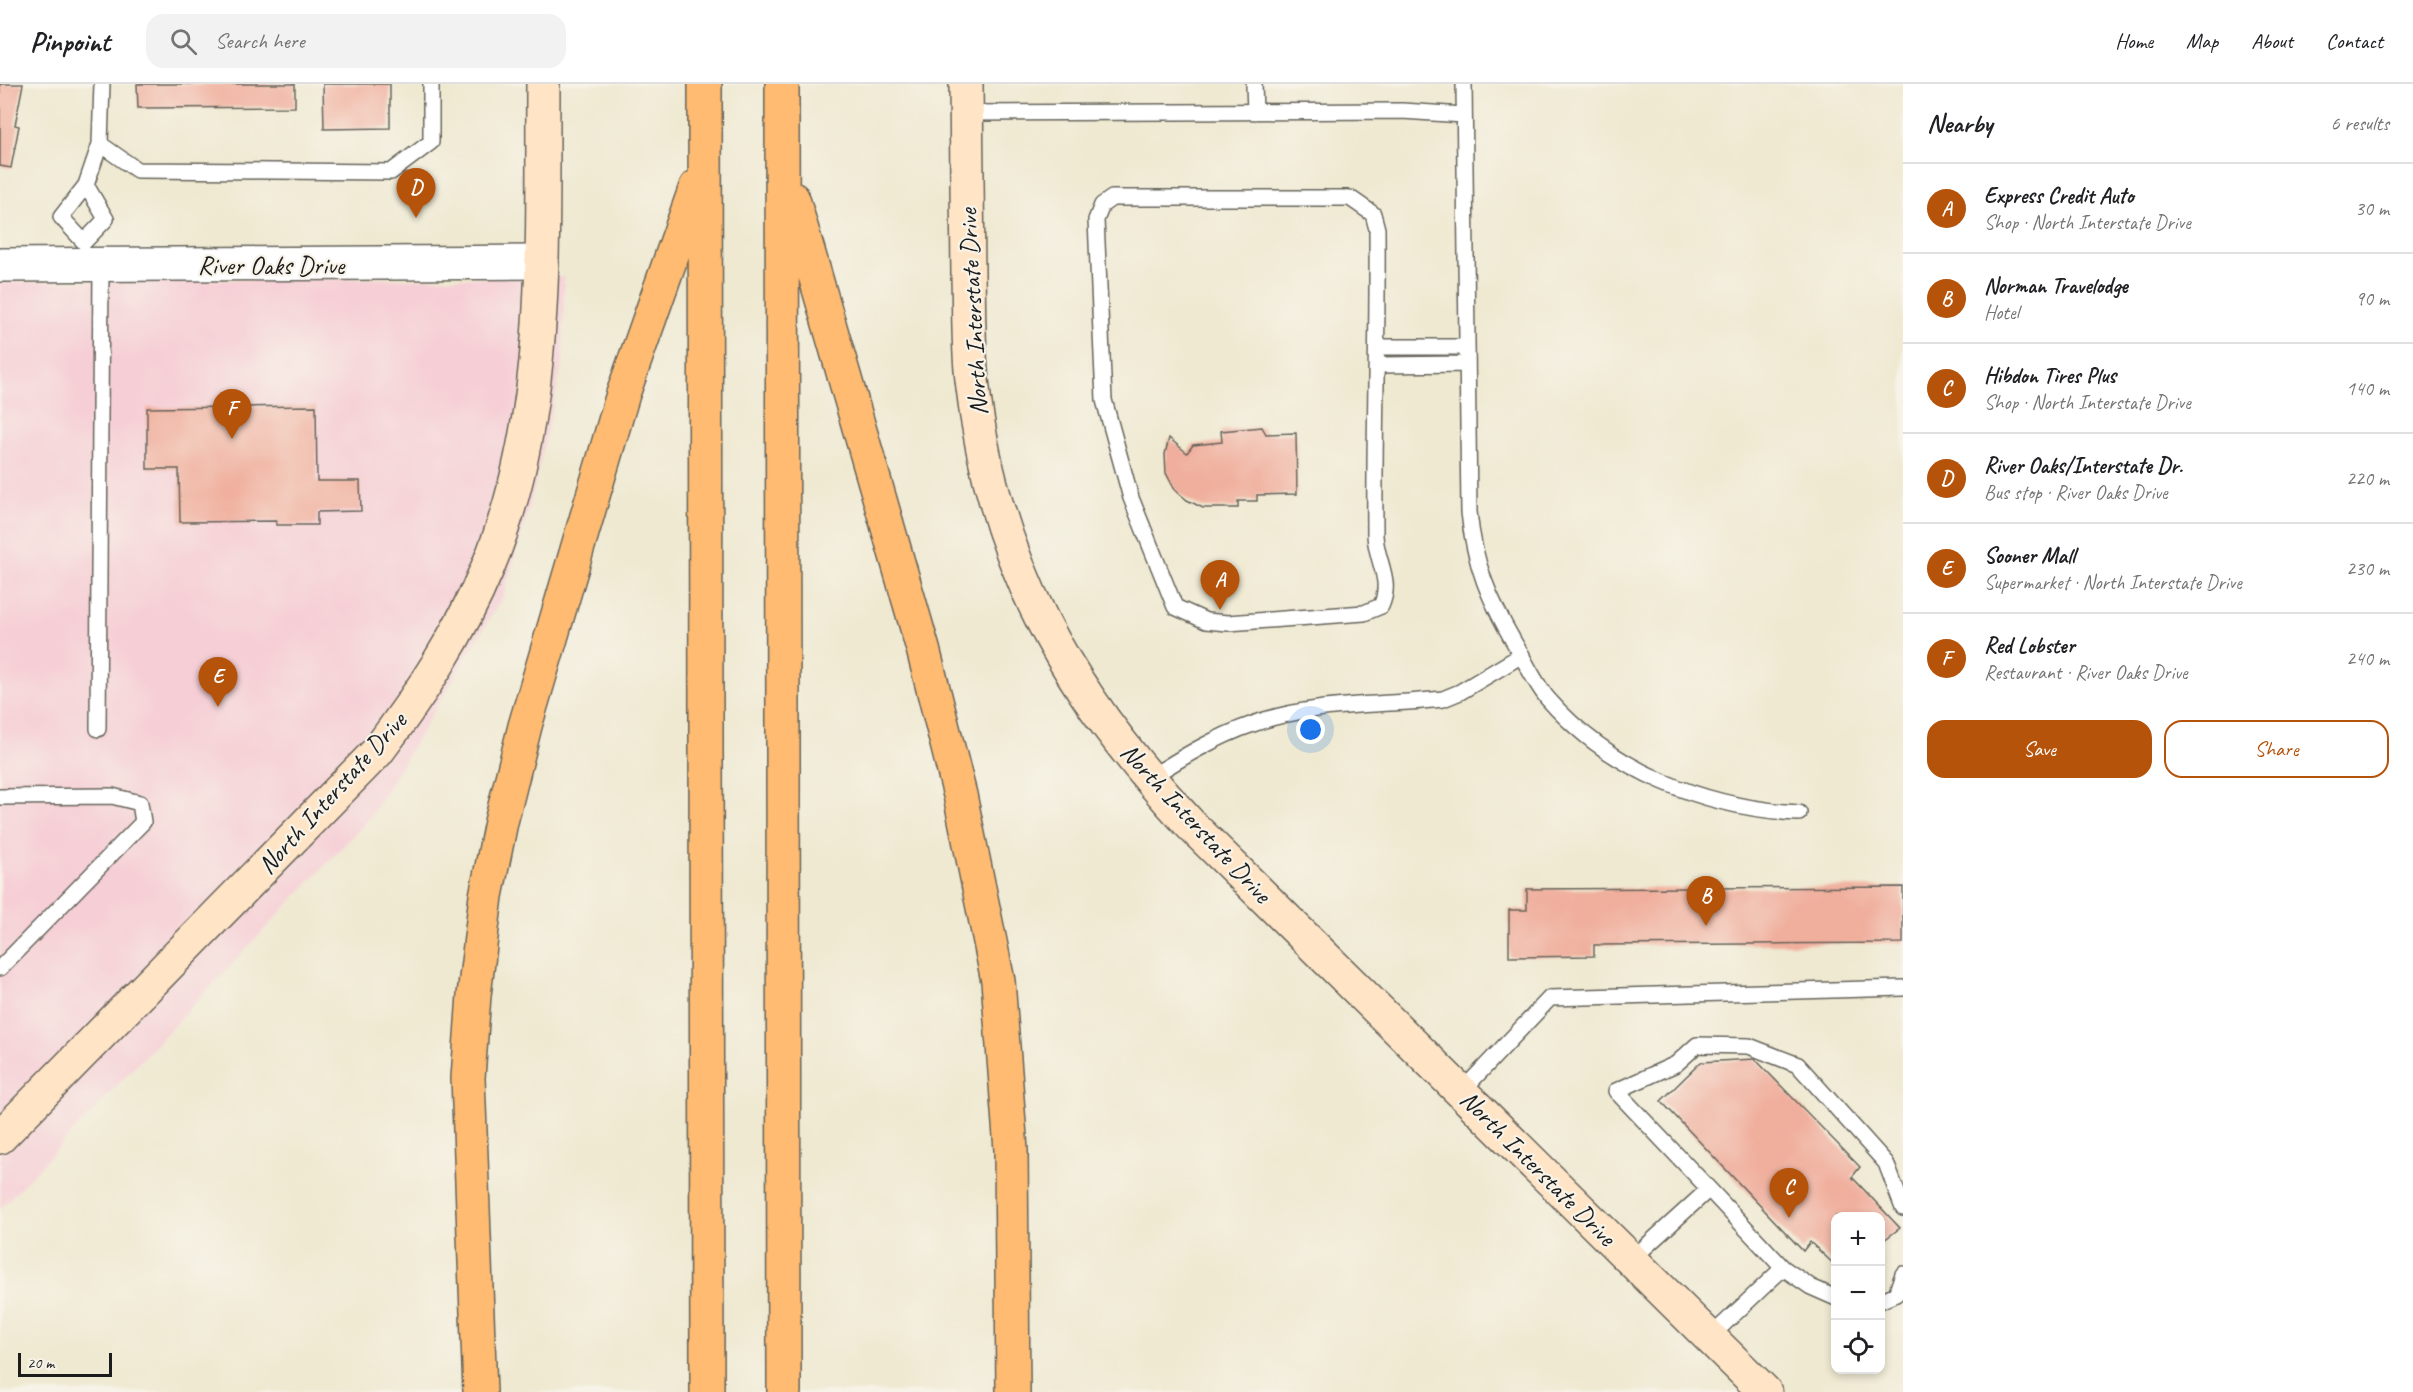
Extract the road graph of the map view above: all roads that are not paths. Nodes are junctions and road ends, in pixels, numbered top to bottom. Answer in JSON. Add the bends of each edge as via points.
{"nodes":[{"id":1,"x":102,"y":84,"type":"edge"},
{"id":2,"x":431,"y":84,"type":"edge"},
{"id":3,"x":543,"y":84,"type":"edge"},
{"id":4,"x":705,"y":84,"type":"edge"},
{"id":5,"x":782,"y":84,"type":"edge"},
{"id":6,"x":1254,"y":84,"type":"edge"},
{"id":7,"x":1464,"y":84,"type":"edge"},
{"id":8,"x":966,"y":99,"type":"edge"},
{"id":9,"x":1255,"y":112,"type":"junction"},
{"id":10,"x":1464,"y":115,"type":"junction"},
{"id":11,"x":100,"y":144,"type":"junction"},
{"id":12,"x":705,"y":163,"type":"junction"},
{"id":13,"x":782,"y":163,"type":"junction"},
{"id":14,"x":86,"y":185,"type":"junction"},
{"id":15,"x":90,"y":257,"type":"junction"},
{"id":16,"x":542,"y":262,"type":"junction"},
{"id":17,"x":0,"y":264,"type":"edge"},
{"id":18,"x":1378,"y":347,"type":"junction"},
{"id":19,"x":1466,"y":347,"type":"junction"},
{"id":20,"x":1467,"y":364,"type":"junction"},
{"id":21,"x":1378,"y":365,"type":"junction"},
{"id":22,"x":1522,"y":655,"type":"junction"},
{"id":23,"x":98,"y":729,"type":"dead end"},
{"id":24,"x":1148,"y":779,"type":"junction"},
{"id":25,"x":0,"y":797,"type":"edge"},
{"id":26,"x":1799,"y":813,"type":"dead end"},
{"id":27,"x":4,"y":961,"type":"edge"},
{"id":28,"x":1903,"y":988,"type":"edge"},
{"id":29,"x":1461,"y":1092,"type":"junction"},
{"id":30,"x":0,"y":1137,"type":"edge"},
{"id":31,"x":1709,"y":1189,"type":"junction"},
{"id":32,"x":1903,"y":1208,"type":"edge"},
{"id":33,"x":1631,"y":1260,"type":"junction"},
{"id":34,"x":1783,"y":1268,"type":"junction"},
{"id":35,"x":1903,"y":1275,"type":"edge"},
{"id":36,"x":1831,"y":1296,"type":"edge"},
{"id":37,"x":1885,"y":1299,"type":"edge"},
{"id":38,"x":1710,"y":1337,"type":"junction"},
{"id":39,"x":480,"y":1392,"type":"edge"},
{"id":40,"x":707,"y":1392,"type":"edge"},
{"id":41,"x":784,"y":1392,"type":"edge"},
{"id":42,"x":1013,"y":1392,"type":"edge"},
{"id":43,"x":1765,"y":1392,"type":"edge"}],
"edges":[{"from":1,"to":11,"type":"lane"},
{"from":2,"to":11,"type":"lane","via":[[431,142],[391,172],[137,170]]},
{"from":3,"to":16,"type":"main road","name":"North Interstate Drive"},
{"from":4,"to":12,"type":"highway"},
{"from":5,"to":13,"type":"highway"},
{"from":6,"to":9,"type":"lane"},
{"from":7,"to":10,"type":"lane"},
{"from":8,"to":9,"type":"lane"},
{"from":8,"to":24,"type":"main road","name":"North Interstate Drive","via":[[972,378],[995,504],[1017,567],[1056,650],[1107,727]]},
{"from":9,"to":10,"type":"lane","via":[[1402,111]]},
{"from":10,"to":19,"type":"lane"},
{"from":11,"to":14,"type":"lane"},
{"from":12,"to":39,"type":"highway","via":[[623,394],[525,726],[486,896],[468,1078]]},
{"from":12,"to":40,"type":"highway"},
{"from":13,"to":41,"type":"highway"},
{"from":13,"to":42,"type":"highway","via":[[923,649],[960,795],[998,981],[1011,1150]]},
{"from":14,"to":15,"type":"lane","via":[[106,219]]},
{"from":14,"to":15,"type":"lane","via":[[61,218]]},
{"from":15,"to":16,"type":"street","name":"River Oaks Drive"},
{"from":15,"to":17,"type":"street","name":"River Oaks Drive"},
{"from":15,"to":23,"type":"lane"},
{"from":16,"to":30,"type":"main road","name":"North Interstate Drive","via":[[533,385],[522,453],[507,514],[487,569],[452,641],[414,702],[376,752]]},
{"from":18,"to":19,"type":"lane"},
{"from":18,"to":21,"type":"lane"},
{"from":18,"to":21,"type":"lane","via":[[1377,230],[1373,214],[1350,198],[1112,198],[1102,206],[1096,220],[1104,400],[1131,498],[1175,607],[1206,621],[1228,623],[1364,613],[1380,606],[1387,581],[1375,539]]},
{"from":19,"to":20,"type":"lane"},
{"from":20,"to":21,"type":"lane"},
{"from":20,"to":22,"type":"lane","via":[[1472,543],[1492,604]]},
{"from":22,"to":24,"type":"lane","via":[[1443,699],[1304,712],[1254,723],[1185,755]]},
{"from":22,"to":26,"type":"lane","via":[[1546,697],[1565,716],[1602,746],[1656,780],[1716,801]]},
{"from":24,"to":29,"type":"main road","name":"North Interstate Drive"},
{"from":25,"to":27,"type":"lane","via":[[112,796],[140,802],[143,822]]},
{"from":28,"to":29,"type":"lane","via":[[1550,998]]},
{"from":29,"to":33,"type":"main road","name":"North Interstate Drive"},
{"from":31,"to":32,"type":"lane","via":[[1616,1091],[1676,1064],[1697,1045],[1749,1046],[1798,1065],[1886,1163]]},
{"from":31,"to":33,"type":"lane"},
{"from":31,"to":34,"type":"lane"},
{"from":33,"to":38,"type":"main road","name":"North Interstate Drive"},
{"from":34,"to":36,"type":"lane"},
{"from":34,"to":38,"type":"lane"},
{"from":35,"to":37,"type":"lane","via":[[1896,1294]]},
{"from":38,"to":43,"type":"main road","name":"North Interstate Drive"}]}
